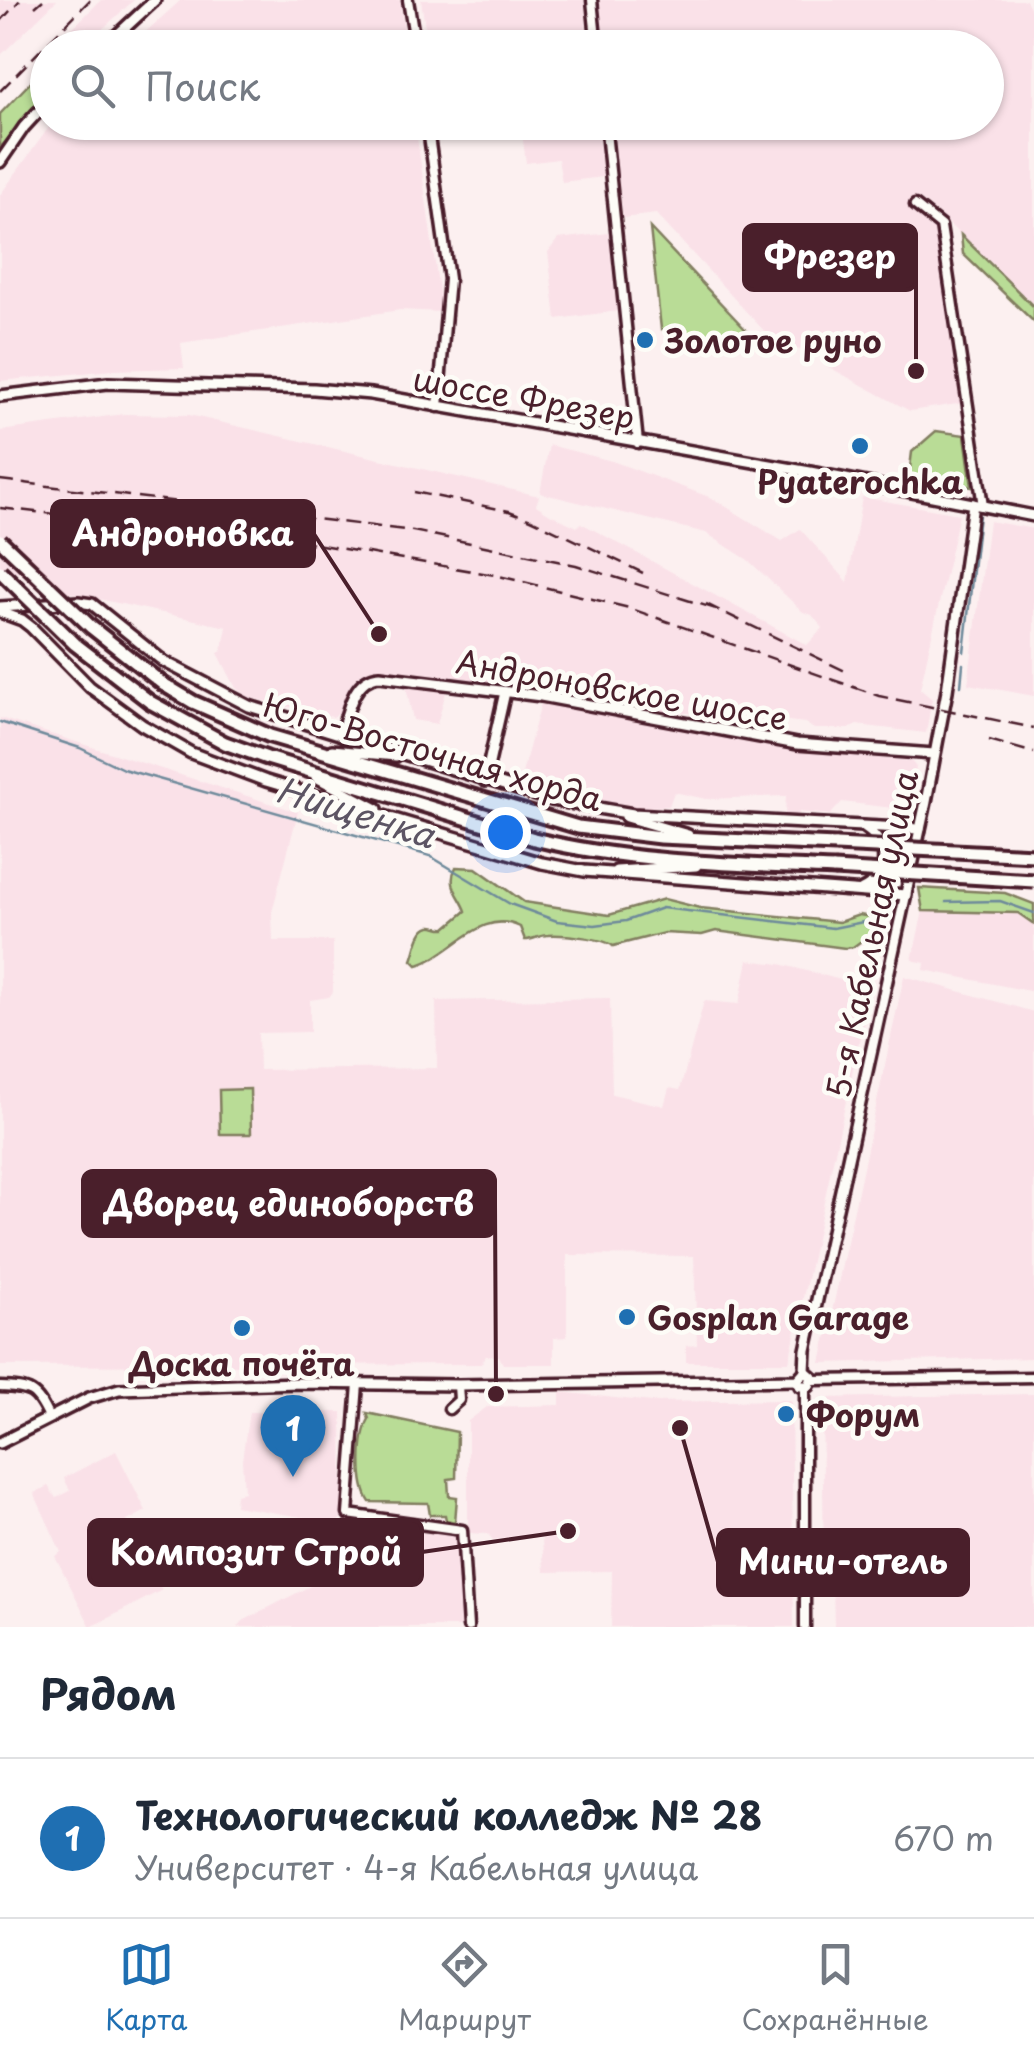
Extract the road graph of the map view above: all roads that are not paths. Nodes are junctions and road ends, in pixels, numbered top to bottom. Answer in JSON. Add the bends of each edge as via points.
{"nodes":[{"id":1,"x":155,"y":0,"type":"edge"},
{"id":2,"x":408,"y":0,"type":"edge"},
{"id":3,"x":592,"y":0,"type":"edge"},
{"id":4,"x":122,"y":30,"type":"edge"},
{"id":5,"x":413,"y":30,"type":"edge"},
{"id":6,"x":596,"y":30,"type":"edge"},
{"id":7,"x":30,"y":121,"type":"edge"},
{"id":8,"x":430,"y":140,"type":"edge"},
{"id":9,"x":607,"y":140,"type":"edge"},
{"id":10,"x":0,"y":162,"type":"edge"},
{"id":11,"x":915,"y":205,"type":"dead end"},
{"id":12,"x":0,"y":396,"type":"edge"},
{"id":13,"x":438,"y":407,"type":"junction"},
{"id":14,"x":638,"y":443,"type":"junction"},
{"id":15,"x":978,"y":506,"type":"junction"},
{"id":16,"x":1034,"y":516,"type":"edge"},
{"id":17,"x":0,"y":540,"type":"edge"},
{"id":18,"x":0,"y":571,"type":"edge"},
{"id":19,"x":60,"y":603,"type":"junction"},
{"id":20,"x":0,"y":610,"type":"edge"},
{"id":21,"x":45,"y":642,"type":"junction"},
{"id":22,"x":505,"y":692,"type":"junction"},
{"id":23,"x":341,"y":736,"type":"junction"},
{"id":24,"x":311,"y":748,"type":"junction"},
{"id":25,"x":934,"y":754,"type":"junction"},
{"id":26,"x":413,"y":758,"type":"junction"},
{"id":27,"x":296,"y":767,"type":"junction"},
{"id":28,"x":485,"y":781,"type":"junction"},
{"id":29,"x":600,"y":810,"type":"junction"},
{"id":30,"x":398,"y":820,"type":"junction"},
{"id":31,"x":854,"y":826,"type":"junction"},
{"id":32,"x":920,"y":829,"type":"junction"},
{"id":33,"x":700,"y":839,"type":"junction"},
{"id":34,"x":1034,"y":854,"type":"edge"},
{"id":35,"x":732,"y":864,"type":"junction"},
{"id":36,"x":594,"y":873,"type":"junction"},
{"id":37,"x":1034,"y":881,"type":"edge"},
{"id":38,"x":850,"y":892,"type":"junction"},
{"id":39,"x":906,"y":896,"type":"junction"},
{"id":40,"x":1034,"y":1378,"type":"edge"},
{"id":41,"x":805,"y":1380,"type":"junction"},
{"id":42,"x":358,"y":1384,"type":"junction"},
{"id":43,"x":458,"y":1385,"type":"junction"},
{"id":44,"x":0,"y":1388,"type":"edge"},
{"id":45,"x":449,"y":1409,"type":"dead end"},
{"id":46,"x":49,"y":1418,"type":"junction"},
{"id":47,"x":0,"y":1443,"type":"edge"},
{"id":48,"x":468,"y":1627,"type":"edge"},
{"id":49,"x":805,"y":1627,"type":"edge"}],
"edges":[{"from":1,"to":4,"type":"street"},
{"from":2,"to":5,"type":"street"},
{"from":3,"to":6,"type":"street"},
{"from":7,"to":10,"type":"street"},
{"from":8,"to":13,"type":"street","via":[[450,279]]},
{"from":9,"to":14,"type":"street"},
{"from":11,"to":15,"type":"street","via":[[941,226]]},
{"from":12,"to":13,"type":"street","name":"шоссе Фрезер","via":[[156,382],[371,394]]},
{"from":13,"to":14,"type":"street","name":"шоссе Фрезер"},
{"from":14,"to":15,"type":"street","name":"шоссе Фрезер"},
{"from":15,"to":16,"type":"street","name":"шоссе Фрезер"},
{"from":15,"to":25,"type":"street","name":"5-я Кабельная улица"},
{"from":17,"to":24,"type":"main road","name":"Юго-Восточная хорда","bridge":true,"via":[[91,628],[163,684],[231,720]]},
{"from":18,"to":27,"type":"main road","name":"Юго-Восточная хорда","bridge":true,"via":[[75,644],[150,702],[225,742]]},
{"from":19,"to":20,"type":"street"},
{"from":19,"to":21,"type":"street","via":[[41,617]]},
{"from":19,"to":23,"type":"street","via":[[102,609],[163,661],[218,692]]},
{"from":20,"to":21,"type":"street"},
{"from":21,"to":30,"type":"street","via":[[114,706],[191,753]]},
{"from":22,"to":23,"type":"street","name":"Андроновское шоссе","via":[[372,676],[360,683]]},
{"from":22,"to":25,"type":"street","name":"Андроновское шоссе","via":[[797,744]]},
{"from":22,"to":28,"type":"street"},
{"from":23,"to":26,"type":"street"},
{"from":24,"to":26,"type":"street"},
{"from":24,"to":33,"type":"main road","name":"Юго-Восточная хорда","via":[[578,827]]},
{"from":25,"to":32,"type":"street","name":"5-я Кабельная улица"},
{"from":26,"to":28,"type":"street"},
{"from":27,"to":30,"type":"street"},
{"from":27,"to":35,"type":"main road","name":"Юго-Восточная хорда","via":[[576,850]]},
{"from":28,"to":29,"type":"street"},
{"from":29,"to":31,"type":"street"},
{"from":29,"to":33,"type":"street"},
{"from":30,"to":36,"type":"street"},
{"from":31,"to":32,"type":"street"},
{"from":31,"to":38,"type":"street","via":[[874,834],[885,860],[876,882]]},
{"from":32,"to":39,"type":"street","name":"5-я Кабельная улица"},
{"from":33,"to":34,"type":"main road","name":"Юго-Восточная хорда","bridge":true},
{"from":35,"to":36,"type":"street"},
{"from":35,"to":37,"type":"main road","name":"Юго-Восточная хорда","bridge":true},
{"from":36,"to":38,"type":"street"},
{"from":38,"to":39,"type":"street"},
{"from":39,"to":41,"type":"street","name":"5-я Кабельная улица","via":[[806,1350]]},
{"from":40,"to":41,"type":"street"},
{"from":41,"to":43,"type":"street"},
{"from":41,"to":49,"type":"street","name":"5-я Кабельная улица"},
{"from":42,"to":43,"type":"street"},
{"from":42,"to":46,"type":"street","via":[[119,1390]]},
{"from":42,"to":48,"type":"street","via":[[348,1514],[462,1530]]},
{"from":43,"to":45,"type":"street","via":[[459,1400]]},
{"from":44,"to":46,"type":"street","via":[[30,1390]]},
{"from":46,"to":47,"type":"street"}]}
